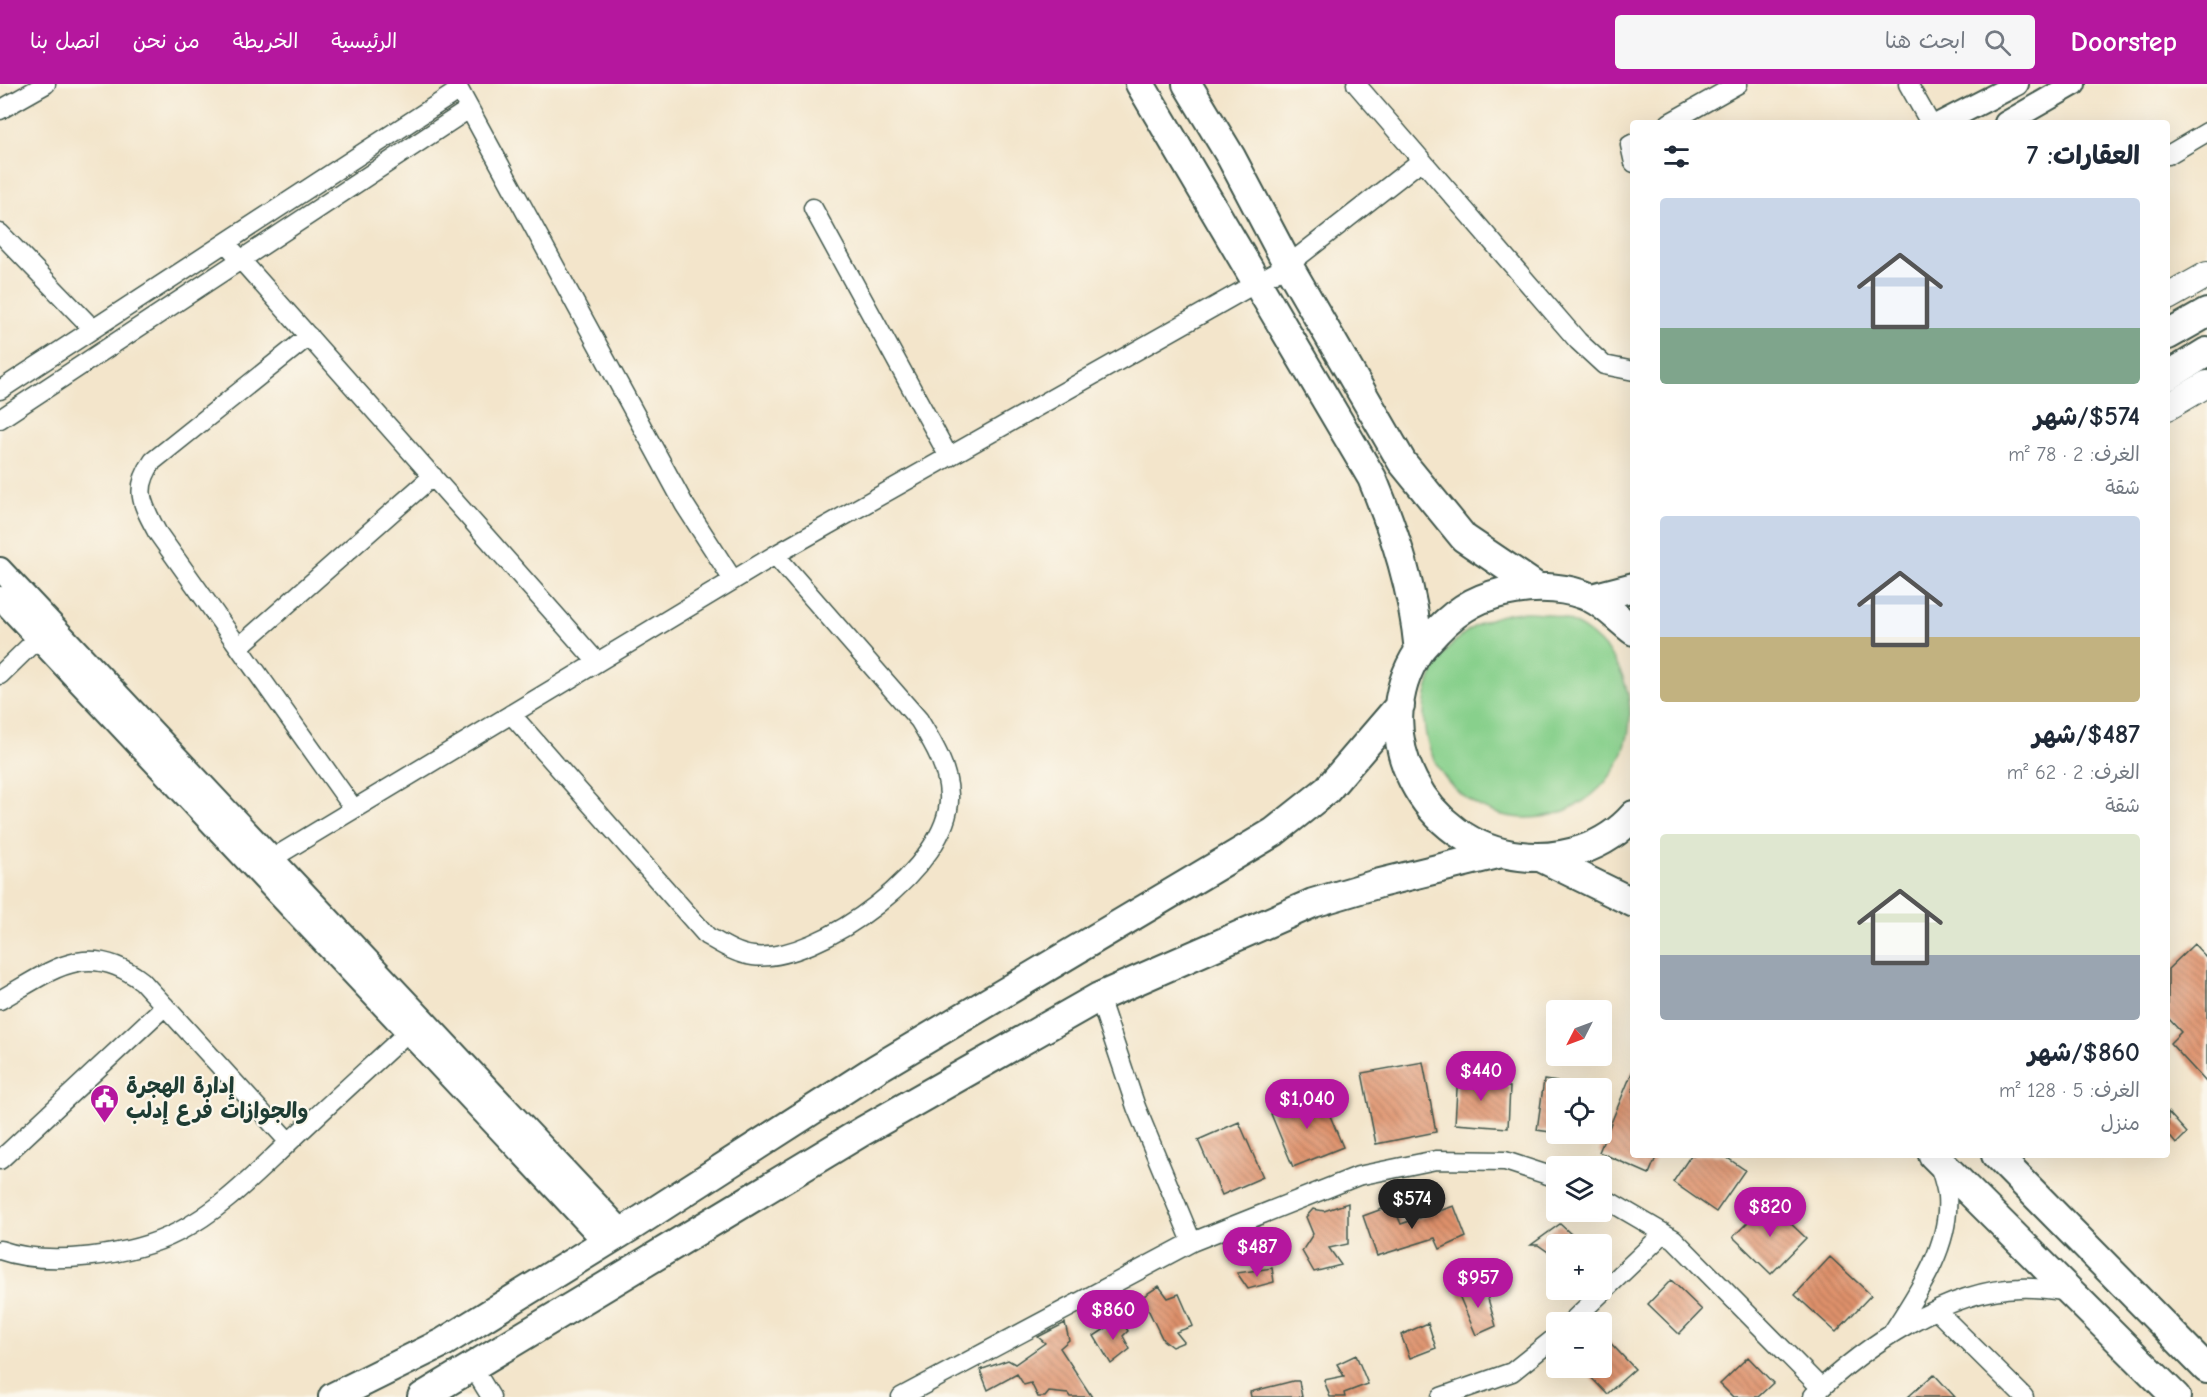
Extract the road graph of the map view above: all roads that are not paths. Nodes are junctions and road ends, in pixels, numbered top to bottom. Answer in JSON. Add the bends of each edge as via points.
{"nodes":[{"id":1,"x":46,"y":84,"type":"edge"},
{"id":2,"x":1140,"y":84,"type":"edge"},
{"id":3,"x":1186,"y":84,"type":"edge"},
{"id":4,"x":1356,"y":84,"type":"edge"},
{"id":5,"x":1738,"y":84,"type":"edge"},
{"id":6,"x":1908,"y":84,"type":"edge"},
{"id":7,"x":2018,"y":84,"type":"edge"},
{"id":8,"x":2074,"y":84,"type":"edge"},
{"id":9,"x":458,"y":87,"type":"edge"},
{"id":10,"x":469,"y":109,"type":"junction"},
{"id":11,"x":0,"y":110,"type":"edge"},
{"id":12,"x":1674,"y":120,"type":"edge"},
{"id":13,"x":1928,"y":120,"type":"edge"},
{"id":14,"x":1947,"y":120,"type":"edge"},
{"id":15,"x":2011,"y":120,"type":"edge"},
{"id":16,"x":2207,"y":132,"type":"edge"},
{"id":17,"x":2170,"y":154,"type":"edge"},
{"id":18,"x":1422,"y":160,"type":"junction"},
{"id":19,"x":813,"y":208,"type":"dead end"},
{"id":20,"x":0,"y":233,"type":"edge"},
{"id":21,"x":226,"y":243,"type":"junction"},
{"id":22,"x":241,"y":260,"type":"junction"},
{"id":23,"x":1288,"y":265,"type":"junction"},
{"id":24,"x":2207,"y":275,"type":"edge"},
{"id":25,"x":1257,"y":283,"type":"junction"},
{"id":26,"x":2170,"y":296,"type":"edge"},
{"id":27,"x":2207,"y":313,"type":"edge"},
{"id":28,"x":93,"y":329,"type":"junction"},
{"id":29,"x":2170,"y":334,"type":"edge"},
{"id":30,"x":309,"y":336,"type":"junction"},
{"id":31,"x":2207,"y":352,"type":"edge"},
{"id":32,"x":1630,"y":370,"type":"edge"},
{"id":33,"x":2170,"y":375,"type":"edge"},
{"id":34,"x":0,"y":390,"type":"edge"},
{"id":35,"x":2204,"y":392,"type":"edge"},
{"id":36,"x":2170,"y":406,"type":"edge"},
{"id":37,"x":0,"y":419,"type":"edge"},
{"id":38,"x":949,"y":457,"type":"junction"},
{"id":39,"x":433,"y":476,"type":"junction"},
{"id":40,"x":775,"y":555,"type":"junction"},
{"id":41,"x":0,"y":569,"type":"edge"},
{"id":42,"x":733,"y":580,"type":"junction"},
{"id":43,"x":1535,"y":586,"type":"junction"},
{"id":44,"x":1630,"y":588,"type":"edge"},
{"id":45,"x":0,"y":598,"type":"edge"},
{"id":46,"x":1592,"y":598,"type":"junction"},
{"id":47,"x":1630,"y":629,"type":"edge"},
{"id":48,"x":38,"y":638,"type":"junction"},
{"id":49,"x":239,"y":648,"type":"junction"},
{"id":50,"x":1419,"y":651,"type":"junction"},
{"id":51,"x":597,"y":662,"type":"junction"},
{"id":52,"x":0,"y":675,"type":"edge"},
{"id":53,"x":1400,"y":705,"type":"junction"},
{"id":54,"x":511,"y":714,"type":"junction"},
{"id":55,"x":354,"y":809,"type":"junction"},
{"id":56,"x":1630,"y":819,"type":"edge"},
{"id":57,"x":1498,"y":854,"type":"junction"},
{"id":58,"x":273,"y":858,"type":"junction"},
{"id":59,"x":1544,"y":859,"type":"junction"},
{"id":60,"x":1630,"y":901,"type":"edge"},
{"id":61,"x":1099,"y":997,"type":"junction"},
{"id":62,"x":0,"y":1000,"type":"edge"},
{"id":63,"x":165,"y":1006,"type":"junction"},
{"id":64,"x":408,"y":1032,"type":"junction"},
{"id":65,"x":290,"y":1142,"type":"junction"},
{"id":66,"x":1936,"y":1158,"type":"edge"},
{"id":67,"x":1999,"y":1158,"type":"edge"},
{"id":68,"x":0,"y":1160,"type":"edge"},
{"id":69,"x":1546,"y":1174,"type":"edge"},
{"id":70,"x":1612,"y":1203,"type":"edge"},
{"id":71,"x":1664,"y":1233,"type":"junction"},
{"id":72,"x":614,"y":1237,"type":"junction"},
{"id":73,"x":1192,"y":1242,"type":"junction"},
{"id":74,"x":0,"y":1250,"type":"edge"},
{"id":75,"x":2070,"y":1292,"type":"junction"},
{"id":76,"x":1936,"y":1310,"type":"junction"},
{"id":77,"x":1581,"y":1312,"type":"edge"},
{"id":78,"x":1889,"y":1337,"type":"junction"},
{"id":79,"x":1546,"y":1345,"type":"edge"},
{"id":80,"x":472,"y":1366,"type":"junction"},
{"id":81,"x":2207,"y":1369,"type":"edge"},
{"id":82,"x":925,"y":1391,"type":"edge"},
{"id":83,"x":1816,"y":1393,"type":"edge"},
{"id":84,"x":333,"y":1397,"type":"edge"},
{"id":85,"x":422,"y":1397,"type":"edge"},
{"id":86,"x":491,"y":1397,"type":"edge"},
{"id":87,"x":901,"y":1397,"type":"edge"},
{"id":88,"x":1441,"y":1397,"type":"edge"},
{"id":89,"x":2024,"y":1397,"type":"edge"},
{"id":90,"x":2176,"y":1397,"type":"edge"}],
"edges":[{"from":1,"to":11,"type":"street"},
{"from":2,"to":25,"type":"main road"},
{"from":3,"to":23,"type":"main road","via":[[1232,158]]},
{"from":4,"to":18,"type":"street"},
{"from":5,"to":12,"type":"street"},
{"from":6,"to":13,"type":"street"},
{"from":7,"to":14,"type":"street"},
{"from":8,"to":15,"type":"street"},
{"from":9,"to":10,"type":"street"},
{"from":9,"to":21,"type":"street"},
{"from":10,"to":22,"type":"street"},
{"from":10,"to":42,"type":"street","via":[[684,504]]},
{"from":16,"to":17,"type":"street"},
{"from":18,"to":23,"type":"street"},
{"from":18,"to":32,"type":"street","via":[[1578,341],[1604,364]]},
{"from":19,"to":38,"type":"street"},
{"from":20,"to":28,"type":"street"},
{"from":21,"to":22,"type":"street"},
{"from":21,"to":28,"type":"street"},
{"from":22,"to":30,"type":"street"},
{"from":22,"to":37,"type":"street"},
{"from":23,"to":25,"type":"street"},
{"from":23,"to":43,"type":"main road","via":[[1402,462],[1464,538]]},
{"from":24,"to":26,"type":"main road"},
{"from":25,"to":38,"type":"street"},
{"from":25,"to":50,"type":"main road","via":[[1372,478],[1396,534],[1414,607]]},
{"from":27,"to":29,"type":"main road"},
{"from":28,"to":34,"type":"street"},
{"from":30,"to":39,"type":"street"},
{"from":30,"to":49,"type":"street","via":[[165,450],[144,474],[140,490],[157,532]]},
{"from":31,"to":33,"type":"main road"},
{"from":35,"to":36,"type":"main road"},
{"from":38,"to":40,"type":"street"},
{"from":39,"to":49,"type":"street"},
{"from":39,"to":51,"type":"street"},
{"from":40,"to":42,"type":"street"},
{"from":40,"to":54,"type":"street","via":[[919,720],[945,770],[950,796],[945,825],[934,847],[881,903],[847,924],[811,945],[781,955],[753,956],[707,936]]},
{"from":41,"to":58,"type":"street"},
{"from":42,"to":51,"type":"street"},
{"from":43,"to":46,"type":"main road"},
{"from":43,"to":50,"type":"main road","via":[[1493,593],[1456,612]]},
{"from":44,"to":46,"type":"main road"},
{"from":45,"to":48,"type":"street"},
{"from":46,"to":47,"type":"main road"},
{"from":48,"to":52,"type":"street"},
{"from":48,"to":64,"type":"street"},
{"from":49,"to":55,"type":"street"},
{"from":50,"to":53,"type":"main road","via":[[1407,675]]},
{"from":51,"to":54,"type":"street"},
{"from":53,"to":57,"type":"main road","via":[[1399,731],[1405,763],[1420,795],[1452,831]]},
{"from":53,"to":72,"type":"main road","via":[[1327,790],[1274,832],[876,1069]]},
{"from":54,"to":55,"type":"street"},
{"from":55,"to":58,"type":"street"},
{"from":56,"to":59,"type":"main road","via":[[1621,829],[1578,852]]},
{"from":57,"to":59,"type":"main road"},
{"from":57,"to":61,"type":"main road","via":[[1313,903]]},
{"from":58,"to":72,"type":"street"},
{"from":59,"to":60,"type":"main road"},
{"from":61,"to":73,"type":"street","via":[[1136,1107]]},
{"from":61,"to":80,"type":"main road","via":[[863,1131]]},
{"from":62,"to":63,"type":"street","via":[[66,964],[96,959],[120,965]]},
{"from":63,"to":65,"type":"street"},
{"from":63,"to":68,"type":"street"},
{"from":64,"to":65,"type":"street"},
{"from":64,"to":72,"type":"street"},
{"from":65,"to":74,"type":"street","via":[[225,1201],[176,1233],[102,1255],[62,1259],[38,1260]]},
{"from":66,"to":75,"type":"main road"},
{"from":66,"to":78,"type":"street","via":[[1947,1196],[1939,1247],[1922,1286]]},
{"from":67,"to":81,"type":"main road"},
{"from":69,"to":73,"type":"street","via":[[1504,1161],[1436,1160],[1358,1176]]},
{"from":70,"to":71,"type":"street"},
{"from":71,"to":77,"type":"street"},
{"from":71,"to":83,"type":"street","via":[[1674,1239]]},
{"from":72,"to":84,"type":"main road","via":[[444,1342]]},
{"from":73,"to":82,"type":"street"},
{"from":75,"to":76,"type":"street","via":[[2019,1288],[1966,1297]]},
{"from":75,"to":90,"type":"main road"},
{"from":76,"to":78,"type":"street"},
{"from":76,"to":89,"type":"street"},
{"from":78,"to":83,"type":"street"},
{"from":79,"to":88,"type":"street","via":[[1512,1372]]},
{"from":80,"to":85,"type":"main road"},
{"from":80,"to":86,"type":"street"},
{"from":82,"to":87,"type":"street"}]}
